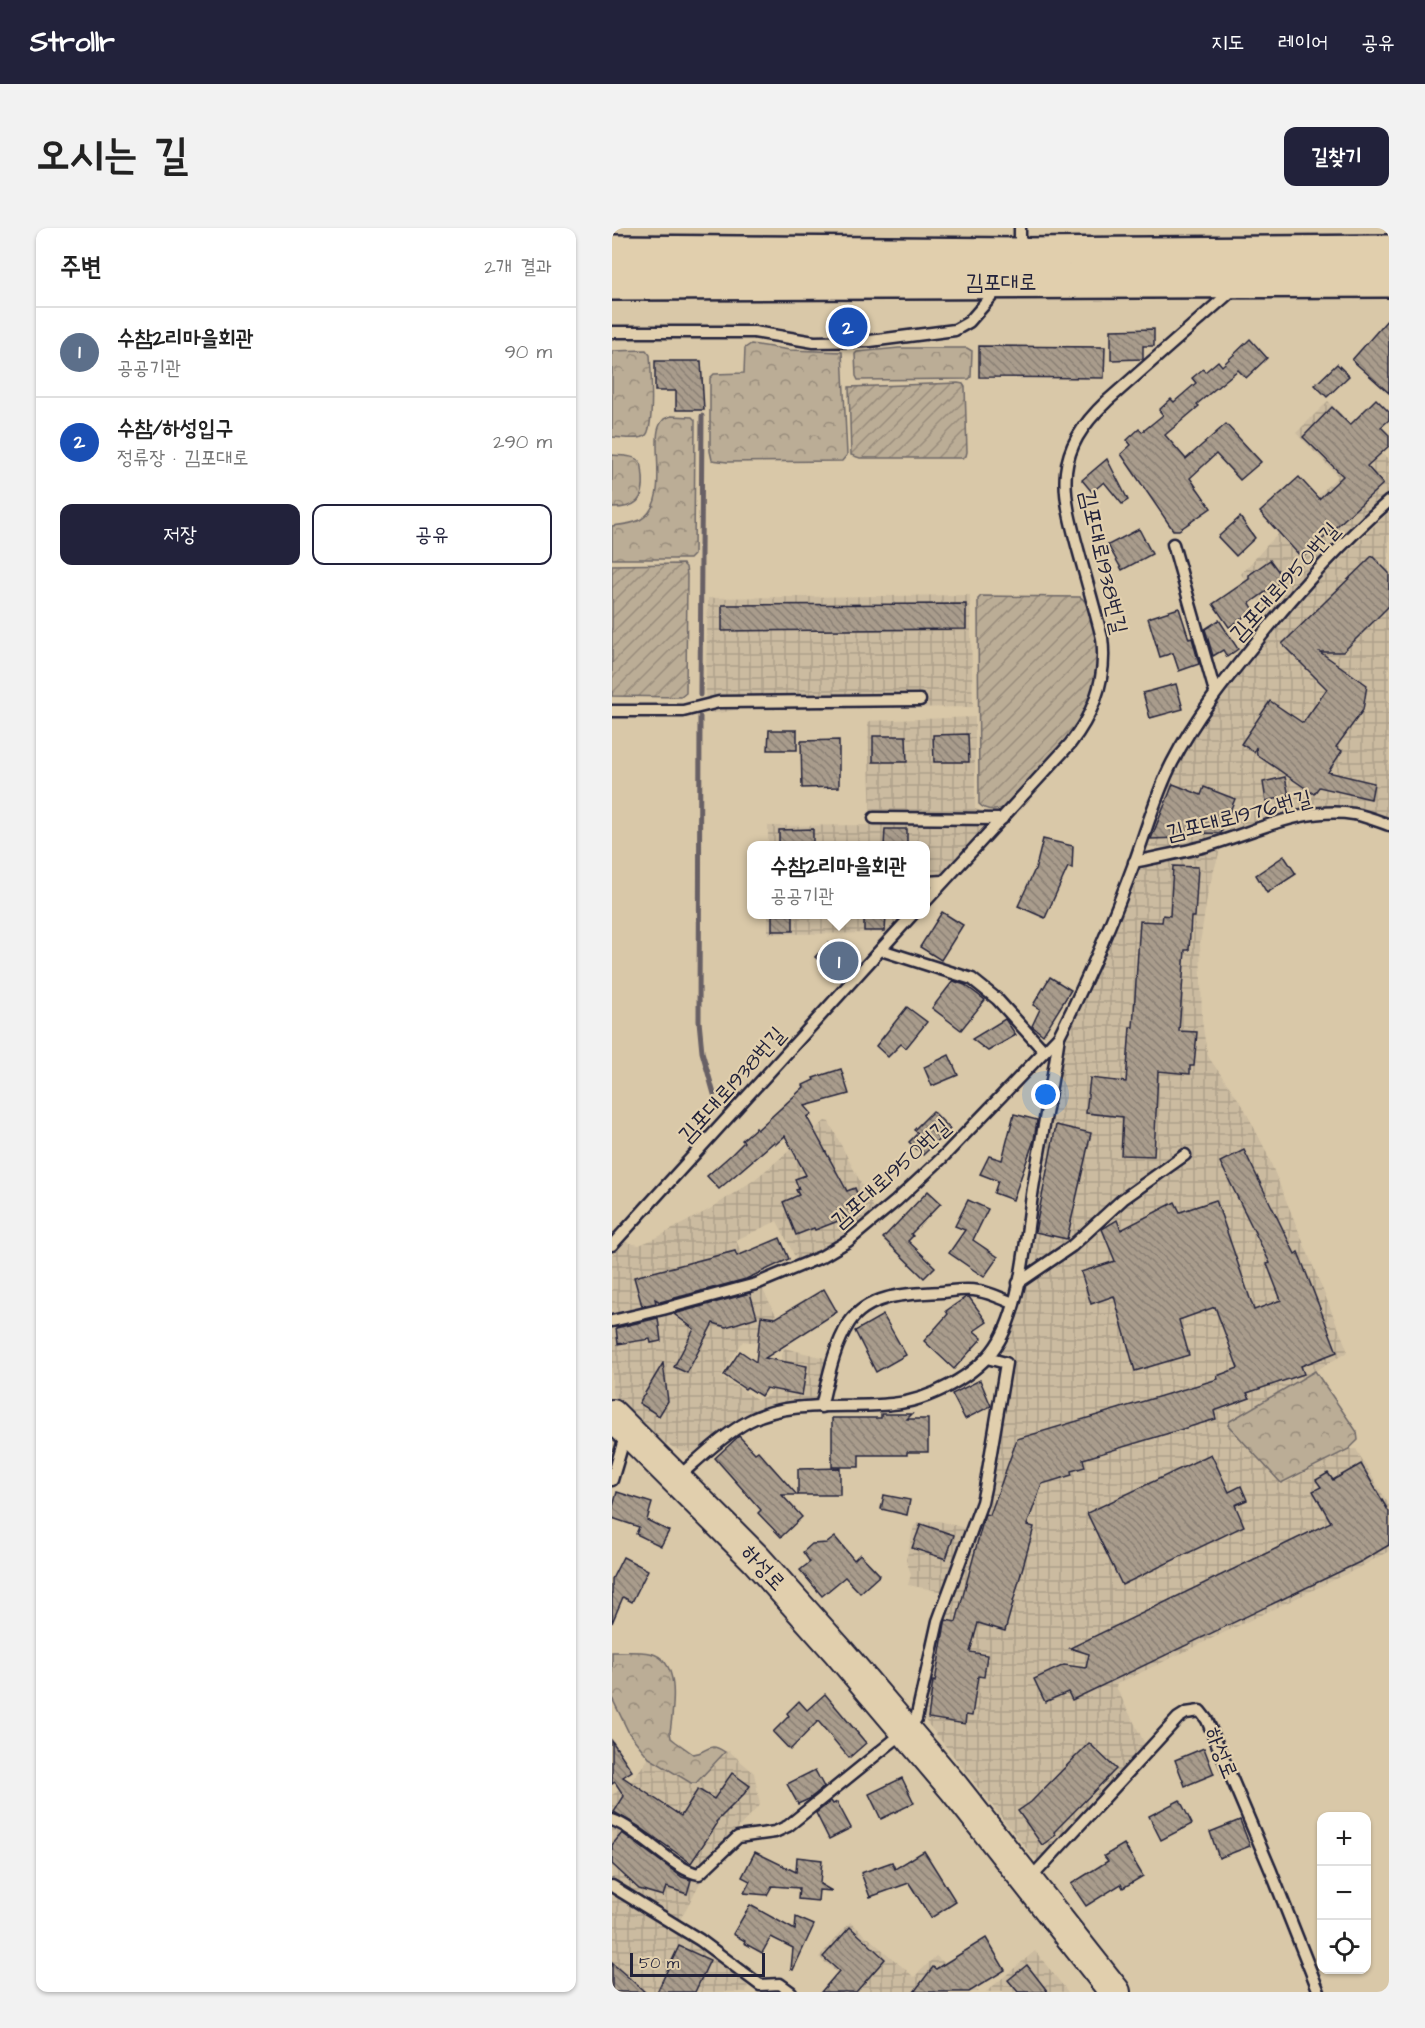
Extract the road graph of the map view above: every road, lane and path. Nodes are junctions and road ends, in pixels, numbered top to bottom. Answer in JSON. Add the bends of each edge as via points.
{"nodes":[{"id":1,"x":612,"y":252,"type":"edge"},
{"id":2,"x":1389,"y":252,"type":"edge"},
{"id":3,"x":1015,"y":255,"type":"edge"},
{"id":4,"x":1244,"y":280,"type":"junction"},
{"id":5,"x":1389,"y":280,"type":"edge"},
{"id":6,"x":616,"y":284,"type":"edge"},
{"id":7,"x":612,"y":332,"type":"edge"},
{"id":8,"x":1389,"y":501,"type":"edge"},
{"id":9,"x":1173,"y":544,"type":"dead end"},
{"id":10,"x":1215,"y":692,"type":"junction"},
{"id":11,"x":920,"y":700,"type":"dead end"},
{"id":12,"x":612,"y":711,"type":"edge"},
{"id":13,"x":874,"y":818,"type":"dead end"},
{"id":14,"x":1002,"y":819,"type":"junction"},
{"id":15,"x":1389,"y":825,"type":"edge"},
{"id":16,"x":1134,"y":862,"type":"junction"},
{"id":17,"x":944,"y":881,"type":"junction"},
{"id":18,"x":930,"y":882,"type":"edge"},
{"id":19,"x":930,"y":897,"type":"edge"},
{"id":20,"x":910,"y":919,"type":"edge"},
{"id":21,"x":881,"y":950,"type":"junction"},
{"id":22,"x":1059,"y":1036,"type":"junction"},
{"id":23,"x":1044,"y":1051,"type":"junction"},
{"id":24,"x":1185,"y":1155,"type":"dead end"},
{"id":25,"x":612,"y":1245,"type":"edge"},
{"id":26,"x":1018,"y":1283,"type":"junction"},
{"id":27,"x":1014,"y":1303,"type":"junction"},
{"id":28,"x":612,"y":1321,"type":"edge"},
{"id":29,"x":987,"y":1358,"type":"junction"},
{"id":30,"x":821,"y":1407,"type":"junction"},
{"id":31,"x":619,"y":1428,"type":"edge"},
{"id":32,"x":612,"y":1480,"type":"edge"},
{"id":33,"x":674,"y":1482,"type":"junction"},
{"id":34,"x":902,"y":1733,"type":"junction"},
{"id":35,"x":612,"y":1820,"type":"edge"},
{"id":36,"x":1028,"y":1881,"type":"junction"},
{"id":37,"x":612,"y":1886,"type":"edge"},
{"id":38,"x":791,"y":1992,"type":"edge"},
{"id":39,"x":1101,"y":1992,"type":"edge"},
{"id":40,"x":1115,"y":1992,"type":"edge"},
{"id":41,"x":1319,"y":1992,"type":"edge"}],
"edges":[{"from":1,"to":3,"type":"main road","name":"김포대로"},
{"from":2,"to":3,"type":"main road","name":"김포대로"},
{"from":3,"to":4,"type":"main road","name":"김포대로"},
{"from":3,"to":6,"type":"main road","name":"김포대로"},
{"from":3,"to":7,"type":"lane","via":[[969,322],[948,332],[870,341],[814,342],[754,332]]},
{"from":4,"to":5,"type":"main road","name":"김포대로"},
{"from":4,"to":14,"type":"lane","name":"김포대로1938번길","via":[[1096,411],[1078,434],[1065,475],[1066,502],[1102,638],[1102,675],[1094,703],[1079,732]]},
{"from":8,"to":10,"type":"lane","name":"김포대로1950번길","via":[[1291,599]]},
{"from":9,"to":10,"type":"lane","name":"김포대로1950번길"},
{"from":10,"to":16,"type":"lane","name":"김포대로1950번길","via":[[1159,791]]},
{"from":11,"to":12,"type":"lane","via":[[719,702],[683,711]]},
{"from":13,"to":14,"type":"lane"},
{"from":14,"to":17,"type":"lane","name":"김포대로1938번길"},
{"from":15,"to":16,"type":"lane","name":"김포대로1976번길","via":[[1350,814],[1301,816],[1205,846]]},
{"from":16,"to":22,"type":"lane","name":"김포대로1950번길","via":[[1091,970]]},
{"from":17,"to":18,"type":"lane"},
{"from":17,"to":19,"type":"lane","name":"김포대로1938번길"},
{"from":20,"to":21,"type":"lane","name":"김포대로1938번길"},
{"from":21,"to":23,"type":"lane","via":[[972,980],[997,999]]},
{"from":21,"to":25,"type":"lane","name":"김포대로1938번길"},
{"from":22,"to":23,"type":"lane","name":"김포대로1950번길"},
{"from":22,"to":26,"type":"lane","name":"김포대로1950번길"},
{"from":23,"to":28,"type":"lane","name":"김포대로1950번길","via":[[919,1180],[866,1227],[829,1253],[756,1284]]},
{"from":24,"to":26,"type":"lane","via":[[1123,1199],[1072,1246]]},
{"from":26,"to":27,"type":"lane","name":"김포대로1950번길"},
{"from":27,"to":29,"type":"lane","name":"김포대로1950번길","via":[[1006,1327]]},
{"from":27,"to":30,"type":"lane","via":[[981,1291],[960,1290],[902,1294],[870,1305],[850,1322],[843,1334]]},
{"from":29,"to":30,"type":"lane","name":"김포대로1950번길","via":[[962,1378],[918,1400]]},
{"from":29,"to":34,"type":"lane","via":[[1006,1363],[986,1488],[938,1621],[918,1715]]},
{"from":30,"to":33,"type":"lane","name":"김포대로1950번길","via":[[793,1409],[750,1420]]},
{"from":31,"to":32,"type":"lane"},
{"from":31,"to":33,"type":"street","name":"하성로"},
{"from":33,"to":34,"type":"street","name":"하성로"},
{"from":34,"to":35,"type":"lane","via":[[788,1826],[738,1838],[699,1874]]},
{"from":34,"to":36,"type":"street","name":"하성로","via":[[954,1788]]},
{"from":34,"to":39,"type":"street","name":"하성로"},
{"from":36,"to":40,"type":"street","name":"하성로"},
{"from":36,"to":41,"type":"lane","name":"하성로","via":[[1178,1718],[1200,1711],[1208,1720]]},
{"from":37,"to":38,"type":"lane","via":[[700,1940],[760,1985],[780,1984]]}]}
